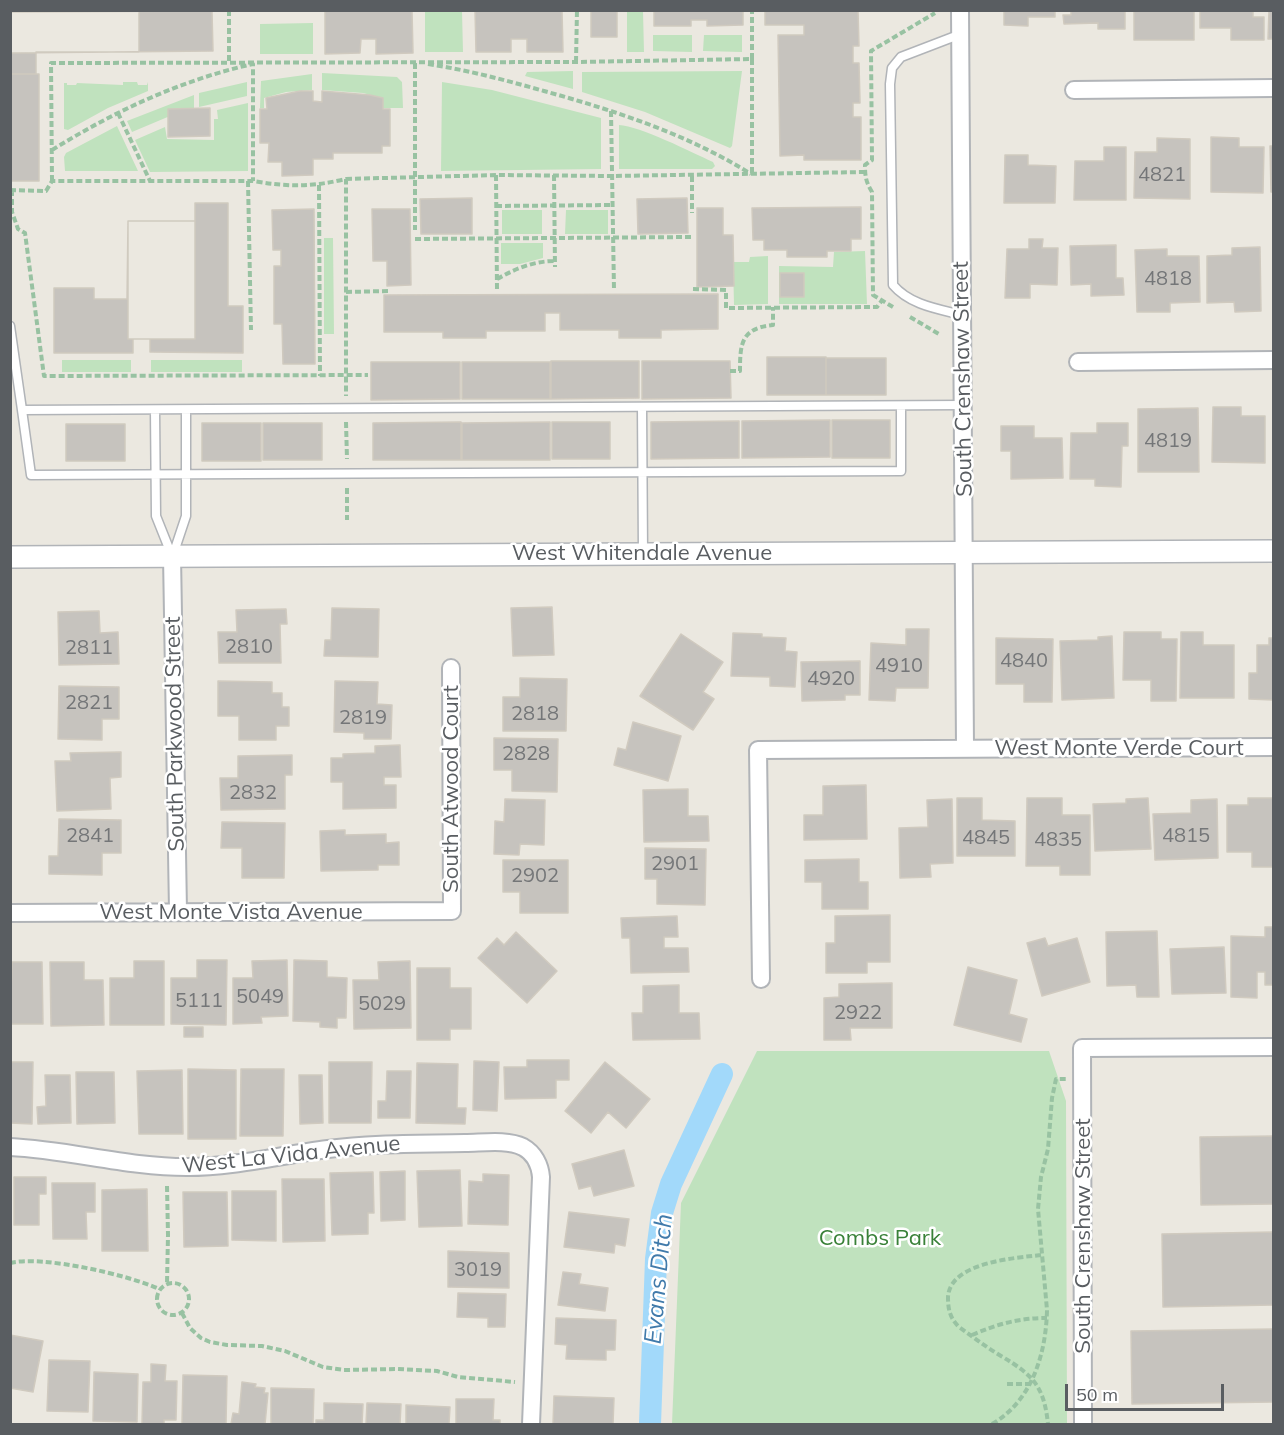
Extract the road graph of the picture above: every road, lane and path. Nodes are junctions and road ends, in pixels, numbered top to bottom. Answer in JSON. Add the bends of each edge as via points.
{"nodes":[{"id":1,"x":229,"y":10,"type":"edge"},
{"id":2,"x":577,"y":10,"type":"edge"},
{"id":3,"x":752,"y":10,"type":"edge"},
{"id":4,"x":960,"y":10,"type":"edge"},
{"id":5,"x":961,"y":34,"type":"junction"},
{"id":6,"x":752,"y":59,"type":"junction"},
{"id":7,"x":229,"y":62,"type":"junction"},
{"id":8,"x":414,"y":62,"type":"junction"},
{"id":9,"x":576,"y":62,"type":"junction"},
{"id":10,"x":253,"y":64,"type":"junction"},
{"id":11,"x":1274,"y":88,"type":"edge"},
{"id":12,"x":1074,"y":90,"type":"dead end"},
{"id":13,"x":611,"y":111,"type":"junction"},
{"id":14,"x":118,"y":113,"type":"junction"},
{"id":15,"x":52,"y":150,"type":"junction"},
{"id":16,"x":865,"y":172,"type":"dead end"},
{"id":17,"x":752,"y":174,"type":"junction"},
{"id":18,"x":496,"y":175,"type":"junction"},
{"id":19,"x":554,"y":175,"type":"junction"},
{"id":20,"x":612,"y":176,"type":"junction"},
{"id":21,"x":692,"y":176,"type":"junction"},
{"id":22,"x":415,"y":178,"type":"junction"},
{"id":23,"x":346,"y":179,"type":"junction"},
{"id":24,"x":52,"y":181,"type":"junction"},
{"id":25,"x":150,"y":181,"type":"junction"},
{"id":26,"x":251,"y":181,"type":"junction"},
{"id":27,"x":319,"y":185,"type":"junction"},
{"id":28,"x":11,"y":190,"type":"edge"},
{"id":29,"x":496,"y":206,"type":"junction"},
{"id":30,"x":553,"y":206,"type":"junction"},
{"id":31,"x":612,"y":206,"type":"junction"},
{"id":32,"x":692,"y":213,"type":"dead end"},
{"id":33,"x":415,"y":230,"type":"dead end"},
{"id":34,"x":692,"y":237,"type":"dead end"},
{"id":35,"x":554,"y":238,"type":"junction"},
{"id":36,"x":613,"y":238,"type":"junction"},
{"id":37,"x":415,"y":239,"type":"dead end"},
{"id":38,"x":496,"y":239,"type":"junction"},
{"id":39,"x":555,"y":261,"type":"junction"},
{"id":40,"x":555,"y":267,"type":"dead end"},
{"id":41,"x":496,"y":279,"type":"junction"},
{"id":42,"x":893,"y":285,"type":"junction"},
{"id":43,"x":693,"y":289,"type":"dead end"},
{"id":44,"x":496,"y":290,"type":"dead end"},
{"id":45,"x":614,"y":290,"type":"dead end"},
{"id":46,"x":389,"y":291,"type":"dead end"},
{"id":47,"x":346,"y":292,"type":"junction"},
{"id":48,"x":773,"y":308,"type":"junction"},
{"id":49,"x":962,"y":315,"type":"junction"},
{"id":50,"x":10,"y":326,"type":"edge"},
{"id":51,"x":251,"y":330,"type":"dead end"},
{"id":52,"x":1274,"y":360,"type":"edge"},
{"id":53,"x":1078,"y":362,"type":"dead end"},
{"id":54,"x":730,"y":371,"type":"dead end"},
{"id":55,"x":346,"y":375,"type":"junction"},
{"id":56,"x":368,"y":375,"type":"dead end"},
{"id":57,"x":320,"y":376,"type":"junction"},
{"id":58,"x":963,"y":405,"type":"junction"},
{"id":59,"x":901,"y":406,"type":"junction"},
{"id":60,"x":642,"y":407,"type":"junction"},
{"id":61,"x":346,"y":409,"type":"junction"},
{"id":62,"x":22,"y":410,"type":"junction"},
{"id":63,"x":156,"y":410,"type":"junction"},
{"id":64,"x":186,"y":410,"type":"junction"},
{"id":65,"x":643,"y":472,"type":"junction"},
{"id":66,"x":156,"y":474,"type":"junction"},
{"id":67,"x":186,"y":474,"type":"junction"},
{"id":68,"x":1274,"y":551,"type":"edge"},
{"id":69,"x":965,"y":552,"type":"junction"},
{"id":70,"x":643,"y":554,"type":"junction"},
{"id":71,"x":172,"y":556,"type":"junction"},
{"id":72,"x":10,"y":557,"type":"edge"},
{"id":73,"x":451,"y":668,"type":"dead end"},
{"id":74,"x":1274,"y":747,"type":"edge"},
{"id":75,"x":965,"y":748,"type":"junction"},
{"id":76,"x":178,"y":911,"type":"junction"},
{"id":77,"x":452,"y":911,"type":"joint"},
{"id":78,"x":10,"y":913,"type":"edge"},
{"id":79,"x":761,"y":979,"type":"dead end"},
{"id":80,"x":1274,"y":1047,"type":"edge"},
{"id":81,"x":1082,"y":1079,"type":"junction"},
{"id":82,"x":10,"y":1146,"type":"edge"},
{"id":83,"x":167,"y":1186,"type":"dead end"},
{"id":84,"x":1041,"y":1255,"type":"junction"},
{"id":85,"x":10,"y":1263,"type":"edge"},
{"id":86,"x":167,"y":1284,"type":"junction"},
{"id":87,"x":159,"y":1289,"type":"junction"},
{"id":88,"x":182,"y":1312,"type":"junction"},
{"id":89,"x":1047,"y":1318,"type":"junction"},
{"id":90,"x":971,"y":1336,"type":"junction"},
{"id":91,"x":516,"y":1382,"type":"dead end"},
{"id":92,"x":1032,"y":1382,"type":"junction"},
{"id":93,"x":1007,"y":1384,"type":"dead end"},
{"id":94,"x":531,"y":1425,"type":"edge"},
{"id":95,"x":992,"y":1425,"type":"edge"},
{"id":96,"x":1048,"y":1425,"type":"edge"},
{"id":97,"x":1083,"y":1425,"type":"edge"}],
"edges":[{"from":1,"to":7,"type":"path"},
{"from":2,"to":9,"type":"path"},
{"from":3,"to":6,"type":"path"},
{"from":4,"to":5,"type":"street","name":"South Crenshaw Street"},
{"from":5,"to":42,"type":"lane","via":[[901,57],[892,68]]},
{"from":5,"to":49,"type":"street","name":"South Crenshaw Street"},
{"from":6,"to":9,"type":"path"},
{"from":6,"to":17,"type":"path"},
{"from":7,"to":10,"type":"path"},
{"from":7,"to":15,"type":"path","via":[[51,63]]},
{"from":8,"to":9,"type":"path"},
{"from":8,"to":10,"type":"path"},
{"from":8,"to":13,"type":"path","via":[[492,77]]},
{"from":8,"to":22,"type":"path"},
{"from":10,"to":14,"type":"path","via":[[219,71]]},
{"from":10,"to":26,"type":"path"},
{"from":11,"to":12,"type":"street"},
{"from":13,"to":17,"type":"path","via":[[690,141]]},
{"from":13,"to":20,"type":"path"},
{"from":14,"to":15,"type":"path"},
{"from":14,"to":25,"type":"path"},
{"from":15,"to":24,"type":"path"},
{"from":16,"to":17,"type":"path"},
{"from":17,"to":21,"type":"path"},
{"from":18,"to":19,"type":"path"},
{"from":18,"to":22,"type":"path"},
{"from":18,"to":29,"type":"path"},
{"from":19,"to":20,"type":"path"},
{"from":19,"to":30,"type":"path"},
{"from":20,"to":21,"type":"path"},
{"from":20,"to":31,"type":"path"},
{"from":21,"to":32,"type":"path"},
{"from":22,"to":23,"type":"path"},
{"from":22,"to":33,"type":"path"},
{"from":23,"to":27,"type":"path"},
{"from":23,"to":47,"type":"path"},
{"from":24,"to":25,"type":"path"},
{"from":24,"to":28,"type":"path","via":[[46,190]]},
{"from":25,"to":26,"type":"path"},
{"from":26,"to":27,"type":"path","via":[[282,186]]},
{"from":26,"to":51,"type":"path"},
{"from":27,"to":57,"type":"path"},
{"from":28,"to":57,"type":"path","via":[[12,212],[18,229],[25,233],[44,376]]},
{"from":29,"to":30,"type":"path"},
{"from":29,"to":38,"type":"path"},
{"from":30,"to":31,"type":"path"},
{"from":30,"to":35,"type":"path"},
{"from":31,"to":36,"type":"path"},
{"from":34,"to":36,"type":"path"},
{"from":35,"to":36,"type":"path"},
{"from":35,"to":38,"type":"path"},
{"from":35,"to":39,"type":"path"},
{"from":36,"to":45,"type":"path"},
{"from":37,"to":38,"type":"path"},
{"from":38,"to":41,"type":"path"},
{"from":39,"to":40,"type":"path"},
{"from":39,"to":41,"type":"path","via":[[536,262]]},
{"from":41,"to":44,"type":"path"},
{"from":42,"to":48,"type":"path","via":[[877,308]]},
{"from":42,"to":49,"type":"lane","via":[[900,294],[923,305]]},
{"from":43,"to":48,"type":"path","via":[[726,290],[726,308]]},
{"from":46,"to":47,"type":"path"},
{"from":47,"to":55,"type":"path"},
{"from":48,"to":54,"type":"path","via":[[773,325],[760,326],[746,336],[740,352],[740,371]]},
{"from":49,"to":58,"type":"street","name":"South Crenshaw Street"},
{"from":50,"to":62,"type":"lane"},
{"from":52,"to":53,"type":"street"},
{"from":55,"to":56,"type":"path"},
{"from":55,"to":57,"type":"path"},
{"from":55,"to":61,"type":"path"},
{"from":58,"to":59,"type":"lane"},
{"from":58,"to":69,"type":"street","name":"South Crenshaw Street"},
{"from":59,"to":60,"type":"lane"},
{"from":59,"to":65,"type":"lane","via":[[901,471]]},
{"from":60,"to":61,"type":"lane"},
{"from":60,"to":65,"type":"lane"},
{"from":61,"to":64,"type":"lane"},
{"from":62,"to":63,"type":"lane"},
{"from":62,"to":66,"type":"lane","via":[[31,475]]},
{"from":63,"to":64,"type":"lane"},
{"from":63,"to":66,"type":"lane"},
{"from":64,"to":67,"type":"lane"},
{"from":65,"to":67,"type":"lane"},
{"from":65,"to":70,"type":"lane"},
{"from":66,"to":67,"type":"lane"},
{"from":66,"to":71,"type":"lane","via":[[156,516]]},
{"from":67,"to":71,"type":"lane","via":[[186,516]]},
{"from":68,"to":69,"type":"street","name":"West Whitendale Avenue"},
{"from":69,"to":70,"type":"street","name":"West Whitendale Avenue"},
{"from":69,"to":75,"type":"street","name":"South Crenshaw Street"},
{"from":70,"to":71,"type":"street","name":"West Whitendale Avenue"},
{"from":71,"to":72,"type":"street","name":"West Whitendale Avenue"},
{"from":71,"to":76,"type":"street","name":"South Parkwood Street"},
{"from":73,"to":77,"type":"street","name":"South Atwood Court"},
{"from":74,"to":75,"type":"street","name":"West Monte Verde Court"},
{"from":75,"to":79,"type":"street","name":"West Monte Verde Court","via":[[758,750]]},
{"from":76,"to":77,"type":"street","name":"West Monte Vista Avenue"},
{"from":76,"to":78,"type":"street","name":"West Monte Vista Avenue"},
{"from":80,"to":81,"type":"street","name":"South Crenshaw Street","via":[[1082,1048]]},
{"from":81,"to":84,"type":"path","via":[[1056,1079],[1038,1209]]},
{"from":81,"to":97,"type":"street","name":"South Crenshaw Street"},
{"from":82,"to":94,"type":"street","name":"West La Vida Avenue","via":[[184,1167],[244,1164],[332,1148],[393,1144],[506,1143],[524,1147],[540,1168],[541,1183]]},
{"from":83,"to":86,"type":"path"},
{"from":84,"to":89,"type":"path"},
{"from":84,"to":90,"type":"path","via":[[986,1264],[965,1272],[952,1283],[948,1306],[951,1319]]},
{"from":85,"to":87,"type":"path","via":[[45,1262],[123,1277]]},
{"from":86,"to":87,"type":"path"},
{"from":86,"to":88,"type":"path","via":[[179,1284],[188,1292],[188,1303]]},
{"from":87,"to":88,"type":"path","via":[[161,1311],[171,1315]]},
{"from":88,"to":91,"type":"path","via":[[190,1328],[210,1342],[277,1349],[323,1368],[427,1371]]},
{"from":89,"to":90,"type":"path","via":[[1013,1320]]},
{"from":89,"to":92,"type":"path"},
{"from":90,"to":92,"type":"path","via":[[1025,1370]]},
{"from":92,"to":93,"type":"path"},
{"from":92,"to":95,"type":"path","via":[[1015,1408]]},
{"from":92,"to":96,"type":"path","via":[[1044,1397]]}]}
